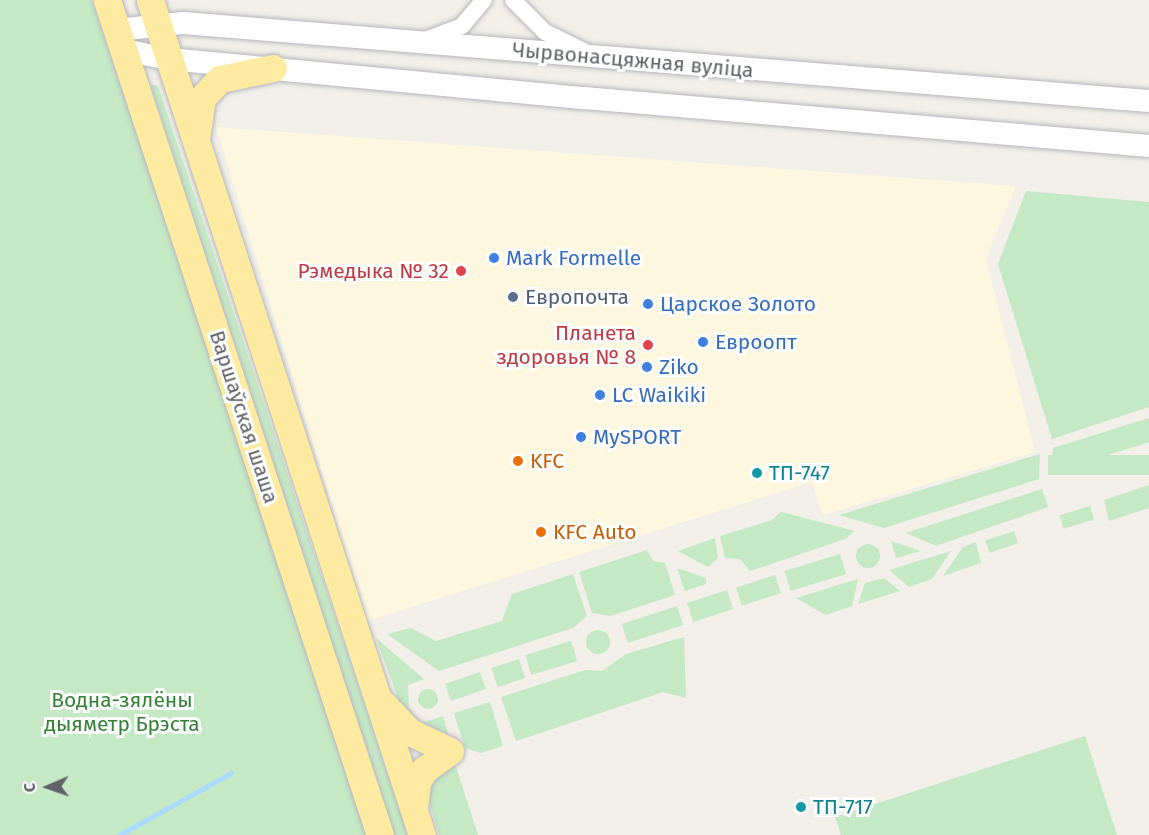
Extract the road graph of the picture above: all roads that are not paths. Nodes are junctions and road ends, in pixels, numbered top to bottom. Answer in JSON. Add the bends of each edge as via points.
{"nodes":[{"id":1,"x":107,"y":0,"type":"edge"},
{"id":2,"x":484,"y":0,"type":"edge"},
{"id":3,"x":513,"y":0,"type":"edge"},
{"id":4,"x":154,"y":12,"type":"edge"},
{"id":5,"x":120,"y":40,"type":"junction"},
{"id":6,"x":414,"y":42,"type":"junction"},
{"id":7,"x":599,"y":57,"type":"junction"},
{"id":8,"x":169,"y":59,"type":"junction"},
{"id":9,"x":273,"y":68,"type":"junction"},
{"id":10,"x":1149,"y":101,"type":"edge"},
{"id":11,"x":196,"y":140,"type":"junction"},
{"id":12,"x":1149,"y":146,"type":"edge"},
{"id":13,"x":375,"y":696,"type":"junction"},
{"id":14,"x":414,"y":809,"type":"junction"},
{"id":15,"x":380,"y":835,"type":"edge"},
{"id":16,"x":422,"y":835,"type":"edge"}],
"edges":[{"from":1,"to":5,"type":"highway","name":"Варшаўская шаша"},
{"from":2,"to":6,"type":"street","via":[[462,26]]},
{"from":3,"to":7,"type":"street","via":[[544,32]]},
{"from":4,"to":5,"type":"main road","name":"Чырвонасцяжная вуліца"},
{"from":4,"to":6,"type":"main road","name":"Чырвонасцяжная вуліца"},
{"from":4,"to":8,"type":"highway","name":"Варшаўская шаша"},
{"from":5,"to":8,"type":"main road","name":"Чырвонасцяжная вуліца"},
{"from":5,"to":15,"type":"highway","name":"Варшаўская шаша"},
{"from":6,"to":7,"type":"main road","name":"Чырвонасцяжная вуліца"},
{"from":7,"to":10,"type":"main road","name":"Чырвонасцяжная вуліца"},
{"from":8,"to":9,"type":"main road","name":"Чырвонасцяжная вуліца"},
{"from":8,"to":11,"type":"highway","name":"Варшаўская шаша"},
{"from":9,"to":11,"type":"highway","via":[[220,79],[202,98]]},
{"from":9,"to":12,"type":"main road","name":"Чырвонасцяжная вуліца"},
{"from":11,"to":13,"type":"highway","name":"Варшаўская шаша"},
{"from":13,"to":14,"type":"highway","name":"Варшаўская шаша"},
{"from":13,"to":14,"type":"highway","via":[[410,732],[450,751],[424,770],[417,782]]},
{"from":14,"to":16,"type":"highway","name":"Варшаўская шаша"}]}
